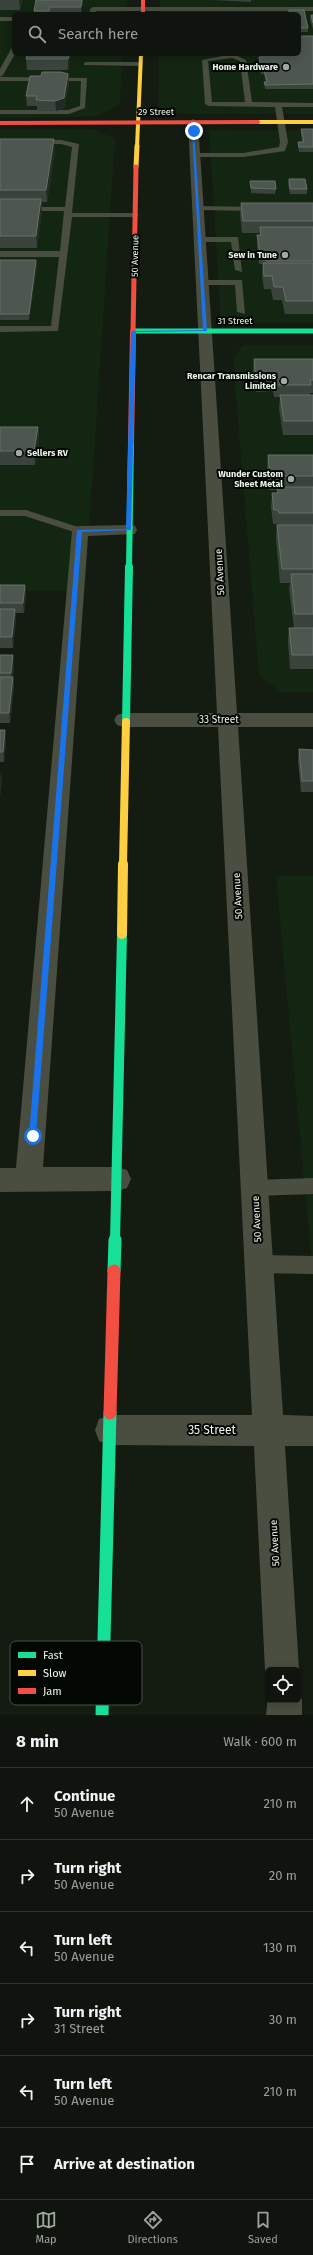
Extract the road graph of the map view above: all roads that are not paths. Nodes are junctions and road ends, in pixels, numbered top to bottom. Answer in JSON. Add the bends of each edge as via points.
{"nodes":[{"id":1,"x":264,"y":0,"type":"edge"},
{"id":2,"x":143,"y":8,"type":"edge"},
{"id":3,"x":313,"y":9,"type":"edge"},
{"id":4,"x":266,"y":11,"type":"edge"},
{"id":5,"x":93,"y":12,"type":"edge"},
{"id":6,"x":0,"y":19,"type":"edge"},
{"id":7,"x":12,"y":19,"type":"edge"},
{"id":8,"x":12,"y":53,"type":"edge"},
{"id":9,"x":87,"y":56,"type":"edge"},
{"id":10,"x":141,"y":56,"type":"edge"},
{"id":11,"x":227,"y":56,"type":"edge"},
{"id":12,"x":234,"y":56,"type":"edge"},
{"id":13,"x":86,"y":64,"type":"junction"},
{"id":14,"x":140,"y":64,"type":"junction"},
{"id":15,"x":0,"y":75,"type":"edge"},
{"id":16,"x":0,"y":79,"type":"edge"},
{"id":17,"x":85,"y":79,"type":"junction"},
{"id":18,"x":313,"y":98,"type":"edge"},
{"id":19,"x":249,"y":104,"type":"junction"},
{"id":20,"x":278,"y":104,"type":"junction"},
{"id":21,"x":313,"y":105,"type":"edge"},
{"id":22,"x":0,"y":112,"type":"edge"},
{"id":23,"x":137,"y":122,"type":"junction"},
{"id":24,"x":193,"y":122,"type":"junction"},
{"id":25,"x":281,"y":122,"type":"junction"},
{"id":26,"x":313,"y":122,"type":"edge"},
{"id":27,"x":0,"y":123,"type":"edge"},
{"id":28,"x":0,"y":142,"type":"edge"},
{"id":29,"x":194,"y":155,"type":"junction"},
{"id":30,"x":197,"y":208,"type":"junction"},
{"id":31,"x":0,"y":209,"type":"edge"},
{"id":32,"x":266,"y":209,"type":"edge"},
{"id":33,"x":68,"y":212,"type":"junction"},
{"id":34,"x":135,"y":215,"type":"junction"},
{"id":35,"x":199,"y":239,"type":"junction"},
{"id":36,"x":0,"y":254,"type":"edge"},
{"id":37,"x":64,"y":254,"type":"junction"},
{"id":38,"x":239,"y":270,"type":"dead end"},
{"id":39,"x":202,"y":282,"type":"junction"},
{"id":40,"x":242,"y":312,"type":"dead end"},
{"id":41,"x":0,"y":329,"type":"edge"},
{"id":42,"x":134,"y":331,"type":"junction"},
{"id":43,"x":205,"y":331,"type":"junction"},
{"id":44,"x":313,"y":331,"type":"edge"},
{"id":45,"x":0,"y":513,"type":"edge"},
{"id":46,"x":80,"y":530,"type":"junction"},
{"id":47,"x":129,"y":530,"type":"junction"},
{"id":48,"x":124,"y":720,"type":"junction"},
{"id":49,"x":228,"y":720,"type":"junction"},
{"id":50,"x":313,"y":720,"type":"edge"},
{"id":51,"x":29,"y":1179,"type":"junction"},
{"id":52,"x":116,"y":1179,"type":"junction"},
{"id":53,"x":0,"y":1180,"type":"edge"},
{"id":54,"x":313,"y":1186,"type":"edge"},
{"id":55,"x":255,"y":1188,"type":"junction"},
{"id":56,"x":260,"y":1264,"type":"junction"},
{"id":57,"x":313,"y":1265,"type":"edge"},
{"id":58,"x":110,"y":1430,"type":"junction"},
{"id":59,"x":269,"y":1430,"type":"junction"},
{"id":60,"x":313,"y":1431,"type":"edge"},
{"id":61,"x":104,"y":1641,"type":"edge"},
{"id":62,"x":282,"y":1667,"type":"edge"},
{"id":63,"x":284,"y":1703,"type":"edge"},
{"id":64,"x":102,"y":1705,"type":"edge"},
{"id":65,"x":102,"y":1715,"type":"edge"},
{"id":66,"x":284,"y":1715,"type":"edge"}],
"edges":[{"from":1,"to":4,"type":"lane"},
{"from":2,"to":4,"type":"lane"},
{"from":2,"to":5,"type":"lane","via":[[94,9]]},
{"from":3,"to":4,"type":"lane"},
{"from":6,"to":7,"type":"lane"},
{"from":8,"to":15,"type":"lane"},
{"from":9,"to":13,"type":"lane"},
{"from":10,"to":14,"type":"main road","name":"50 Avenue"},
{"from":11,"to":19,"type":"lane","via":[[205,60],[209,104]]},
{"from":12,"to":19,"type":"lane","via":[[243,60]]},
{"from":13,"to":14,"type":"lane"},
{"from":13,"to":17,"type":"lane"},
{"from":14,"to":23,"type":"main road","name":"50 Avenue"},
{"from":16,"to":17,"type":"lane"},
{"from":17,"to":22,"type":"lane","via":[[83,107],[78,110]]},
{"from":18,"to":20,"type":"lane","via":[[301,98]]},
{"from":19,"to":20,"type":"lane"},
{"from":20,"to":21,"type":"lane"},
{"from":20,"to":25,"type":"lane"},
{"from":23,"to":24,"type":"main road","name":"29 Street"},
{"from":23,"to":27,"type":"main road","name":"29 Street"},
{"from":23,"to":34,"type":"main road","name":"50 Avenue"},
{"from":24,"to":25,"type":"main road","name":"29 Street"},
{"from":24,"to":29,"type":"street","name":"50 Avenue"},
{"from":25,"to":26,"type":"main road","name":"29 Street"},
{"from":25,"to":29,"type":"lane","via":[[287,142],[282,149],[243,155]]},
{"from":28,"to":33,"type":"lane","via":[[61,142],[76,146]]},
{"from":29,"to":30,"type":"street","name":"50 Avenue"},
{"from":30,"to":32,"type":"lane"},
{"from":30,"to":35,"type":"street","name":"50 Avenue"},
{"from":31,"to":33,"type":"lane"},
{"from":33,"to":34,"type":"lane"},
{"from":33,"to":37,"type":"lane"},
{"from":34,"to":42,"type":"main road","name":"50 Avenue"},
{"from":35,"to":38,"type":"lane","via":[[235,239]]},
{"from":35,"to":39,"type":"street","name":"50 Avenue"},
{"from":36,"to":37,"type":"lane"},
{"from":37,"to":41,"type":"lane","via":[[55,329]]},
{"from":39,"to":40,"type":"lane","via":[[239,282]]},
{"from":39,"to":43,"type":"street","name":"50 Avenue"},
{"from":42,"to":43,"type":"main road","name":"31 Street"},
{"from":42,"to":47,"type":"main road","name":"50 Avenue"},
{"from":43,"to":44,"type":"main road","name":"31 Street"},
{"from":43,"to":49,"type":"street","name":"50 Avenue"},
{"from":45,"to":46,"type":"lane","via":[[26,513]]},
{"from":46,"to":47,"type":"street"},
{"from":46,"to":51,"type":"street"},
{"from":47,"to":48,"type":"main road","name":"50 Avenue"},
{"from":48,"to":49,"type":"street","name":"33 Street"},
{"from":48,"to":52,"type":"main road","name":"50 Avenue"},
{"from":49,"to":50,"type":"street","name":"33 Street"},
{"from":49,"to":55,"type":"street","name":"50 Avenue"},
{"from":51,"to":52,"type":"street"},
{"from":51,"to":53,"type":"street"},
{"from":52,"to":58,"type":"main road","name":"50 Avenue"},
{"from":54,"to":55,"type":"lane"},
{"from":55,"to":56,"type":"street","name":"50 Avenue"},
{"from":56,"to":57,"type":"lane"},
{"from":56,"to":59,"type":"street","name":"50 Avenue"},
{"from":58,"to":59,"type":"street","name":"35 Street"},
{"from":58,"to":61,"type":"main road","name":"50 Avenue"},
{"from":59,"to":60,"type":"street","name":"35 Street"},
{"from":59,"to":62,"type":"street","name":"50 Avenue"},
{"from":63,"to":66,"type":"street"},
{"from":64,"to":65,"type":"main road","name":"50 Avenue"}]}
